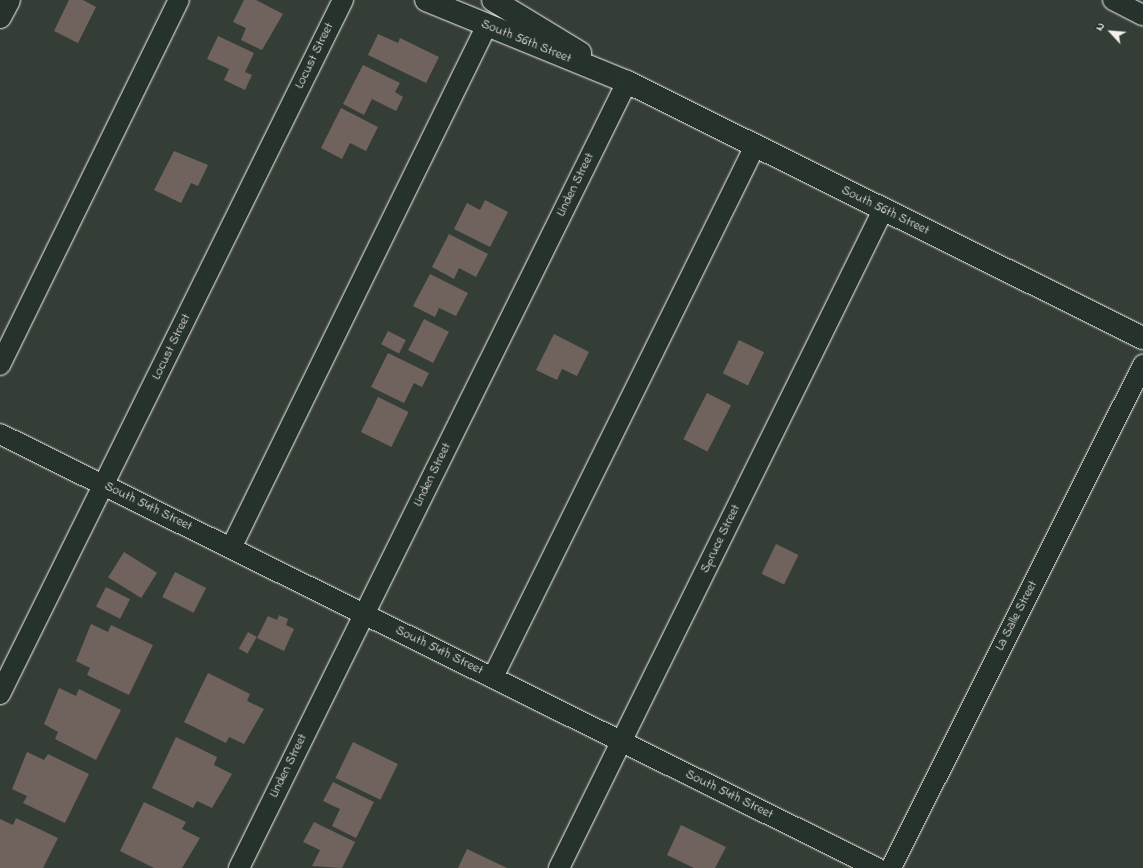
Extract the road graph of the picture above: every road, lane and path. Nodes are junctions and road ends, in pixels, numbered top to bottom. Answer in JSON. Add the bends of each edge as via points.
{"nodes":[{"id":1,"x":9,"y":0,"type":"edge"},
{"id":2,"x":179,"y":0,"type":"edge"},
{"id":3,"x":343,"y":0,"type":"edge"},
{"id":4,"x":426,"y":0,"type":"edge"},
{"id":5,"x":493,"y":0,"type":"edge"},
{"id":6,"x":1113,"y":0,"type":"edge"},
{"id":7,"x":1143,"y":15,"type":"edge"},
{"id":8,"x":0,"y":17,"type":"edge"},
{"id":9,"x":486,"y":27,"type":"junction"},
{"id":10,"x":627,"y":82,"type":"junction"},
{"id":11,"x":755,"y":146,"type":"junction"},
{"id":12,"x":883,"y":210,"type":"junction"},
{"id":13,"x":1143,"y":338,"type":"edge"},
{"id":14,"x":0,"y":365,"type":"edge"},
{"id":15,"x":1143,"y":365,"type":"edge"},
{"id":16,"x":0,"y":434,"type":"edge"},
{"id":17,"x":103,"y":485,"type":"junction"},
{"id":18,"x":231,"y":548,"type":"junction"},
{"id":19,"x":364,"y":614,"type":"junction"},
{"id":20,"x":493,"y":677,"type":"junction"},
{"id":21,"x":0,"y":694,"type":"edge"},
{"id":22,"x":622,"y":741,"type":"junction"},
{"id":23,"x":239,"y":868,"type":"edge"},
{"id":24,"x":559,"y":868,"type":"edge"},
{"id":25,"x":878,"y":868,"type":"edge"},
{"id":26,"x":891,"y":868,"type":"edge"}],
"edges":[{"from":1,"to":8,"type":"main road"},
{"from":2,"to":14,"type":"street"},
{"from":3,"to":17,"type":"street","name":"Locust Street"},
{"from":4,"to":9,"type":"main road","name":"South 56th Street"},
{"from":5,"to":10,"type":"main road","name":"South 56th Street"},
{"from":6,"to":7,"type":"street"},
{"from":9,"to":10,"type":"main road","name":"South 56th Street"},
{"from":9,"to":18,"type":"street"},
{"from":10,"to":11,"type":"main road","name":"South 56th Street"},
{"from":10,"to":19,"type":"street","name":"Linden Street"},
{"from":11,"to":12,"type":"main road","name":"South 56th Street"},
{"from":11,"to":20,"type":"street"},
{"from":12,"to":13,"type":"main road","name":"South 56th Street"},
{"from":12,"to":22,"type":"street","name":"Spruce Street"},
{"from":15,"to":26,"type":"street","name":"La Salle Street"},
{"from":16,"to":17,"type":"street","name":"South 54th Street"},
{"from":17,"to":18,"type":"street","name":"South 54th Street"},
{"from":17,"to":21,"type":"street","name":"Locust Street"},
{"from":18,"to":19,"type":"street","name":"South 54th Street"},
{"from":19,"to":20,"type":"street","name":"South 54th Street"},
{"from":19,"to":23,"type":"street","name":"Linden Street"},
{"from":20,"to":22,"type":"street","name":"South 54th Street"},
{"from":22,"to":24,"type":"street","name":"Spruce Street"},
{"from":22,"to":25,"type":"street","name":"South 54th Street"}]}
